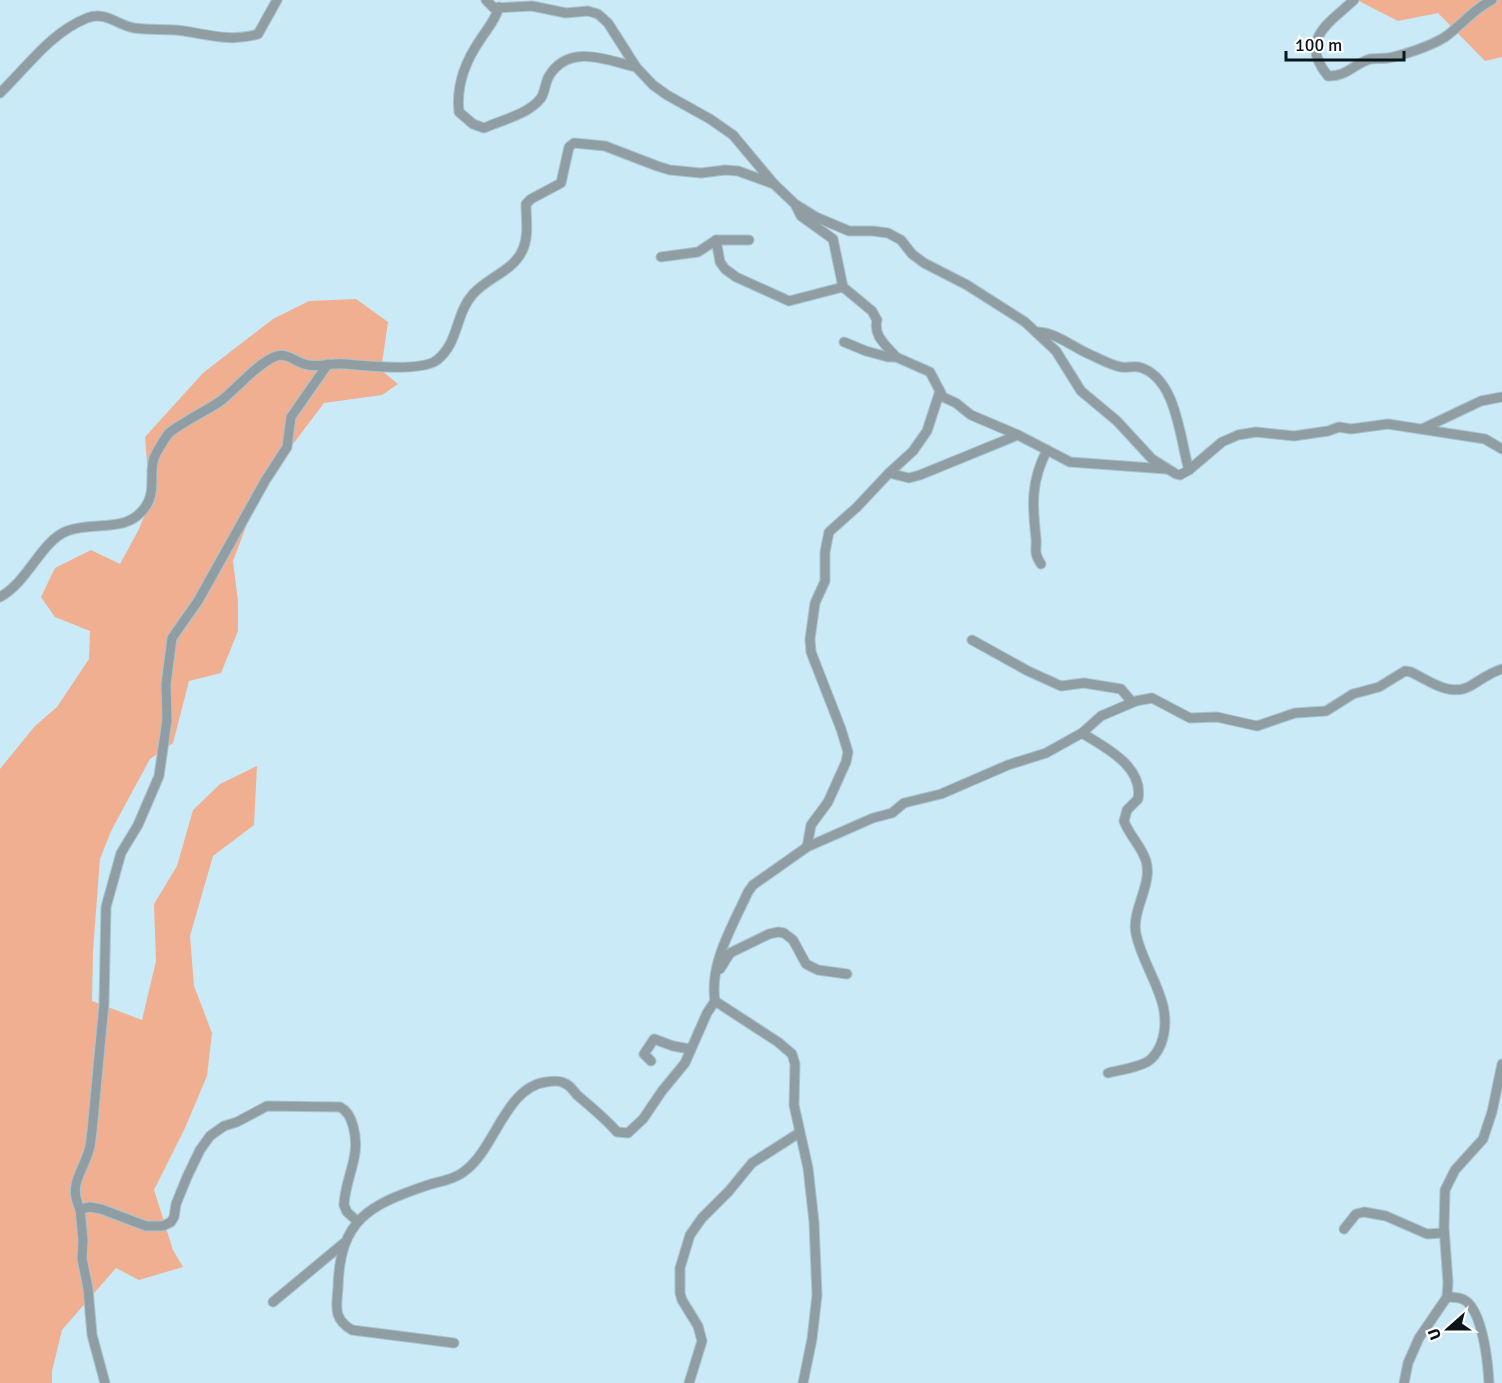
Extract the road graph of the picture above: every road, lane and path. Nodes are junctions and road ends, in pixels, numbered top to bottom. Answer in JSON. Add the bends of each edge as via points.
{"nodes":[{"id":1,"x":277,"y":0,"type":"edge"},
{"id":2,"x":486,"y":0,"type":"edge"},
{"id":3,"x":1354,"y":0,"type":"edge"},
{"id":4,"x":1492,"y":0,"type":"edge"},
{"id":5,"x":498,"y":7,"type":"junction"},
{"id":6,"x":636,"y":68,"type":"junction"},
{"id":7,"x":0,"y":93,"type":"edge"},
{"id":8,"x":774,"y":184,"type":"junction"},
{"id":9,"x":795,"y":204,"type":"junction"},
{"id":10,"x":716,"y":240,"type":"junction"},
{"id":11,"x":749,"y":240,"type":"dead end"},
{"id":12,"x":661,"y":257,"type":"dead end"},
{"id":13,"x":843,"y":287,"type":"junction"},
{"id":14,"x":1036,"y":332,"type":"junction"},
{"id":15,"x":844,"y":342,"type":"dead end"},
{"id":16,"x":896,"y":357,"type":"junction"},
{"id":17,"x":328,"y":364,"type":"junction"},
{"id":18,"x":940,"y":392,"type":"junction"},
{"id":19,"x":1502,"y":397,"type":"edge"},
{"id":20,"x":1422,"y":429,"type":"junction"},
{"id":21,"x":1018,"y":435,"type":"junction"},
{"id":22,"x":1502,"y":449,"type":"edge"},
{"id":23,"x":1047,"y":450,"type":"junction"},
{"id":24,"x":1166,"y":469,"type":"junction"},
{"id":25,"x":1189,"y":470,"type":"junction"},
{"id":26,"x":889,"y":473,"type":"junction"},
{"id":27,"x":1041,"y":564,"type":"dead end"},
{"id":28,"x":0,"y":597,"type":"edge"},
{"id":29,"x":972,"y":640,"type":"dead end"},
{"id":30,"x":1502,"y":669,"type":"edge"},
{"id":31,"x":1132,"y":702,"type":"junction"},
{"id":32,"x":1082,"y":733,"type":"junction"},
{"id":33,"x":807,"y":847,"type":"junction"},
{"id":34,"x":847,"y":974,"type":"dead end"},
{"id":35,"x":714,"y":979,"type":"junction"},
{"id":36,"x":715,"y":1001,"type":"junction"},
{"id":37,"x":690,"y":1048,"type":"junction"},
{"id":38,"x":651,"y":1061,"type":"dead end"},
{"id":39,"x":1502,"y":1064,"type":"edge"},
{"id":40,"x":1108,"y":1073,"type":"dead end"},
{"id":41,"x":799,"y":1133,"type":"junction"},
{"id":42,"x":80,"y":1209,"type":"junction"},
{"id":43,"x":357,"y":1221,"type":"junction"},
{"id":44,"x":1344,"y":1229,"type":"dead end"},
{"id":45,"x":1444,"y":1233,"type":"junction"},
{"id":46,"x":344,"y":1244,"type":"junction"},
{"id":47,"x":1447,"y":1297,"type":"junction"},
{"id":48,"x":273,"y":1302,"type":"dead end"},
{"id":49,"x":454,"y":1343,"type":"dead end"},
{"id":50,"x":105,"y":1383,"type":"edge"},
{"id":51,"x":688,"y":1383,"type":"edge"},
{"id":52,"x":803,"y":1383,"type":"edge"},
{"id":53,"x":1404,"y":1383,"type":"edge"},
{"id":54,"x":1489,"y":1383,"type":"edge"}],
"edges":[{"from":1,"to":7,"type":"street","via":[[258,34],[244,38],[136,29],[106,16],[87,18],[53,38]]},
{"from":2,"to":5,"type":"street"},
{"from":3,"to":4,"type":"street","via":[[1318,35],[1316,54],[1328,76],[1348,72],[1371,59],[1402,56],[1444,38]]},
{"from":5,"to":6,"type":"street","via":[[532,6],[598,14]]},
{"from":5,"to":6,"type":"street","via":[[495,19],[462,73],[457,97],[459,112],[473,124],[484,128],[531,107],[542,96],[548,78],[560,62],[576,56]]},
{"from":6,"to":8,"type":"street","via":[[667,95],[733,135]]},
{"from":8,"to":9,"type":"street"},
{"from":8,"to":17,"type":"street","via":[[738,171],[670,170],[605,146],[574,143],[569,147],[561,183],[526,204],[527,236],[519,257],[472,295],[449,350],[422,366],[368,368]]},
{"from":9,"to":13,"type":"street","via":[[801,216],[833,239]]},
{"from":9,"to":14,"type":"street","via":[[849,231],[888,233],[912,254],[967,285]]},
{"from":10,"to":11,"type":"street"},
{"from":10,"to":12,"type":"street","via":[[698,252]]},
{"from":10,"to":13,"type":"street","via":[[725,268],[736,277],[789,300]]},
{"from":13,"to":16,"type":"street","via":[[872,311],[877,334]]},
{"from":14,"to":24,"type":"street","via":[[1056,351],[1081,391]]},
{"from":14,"to":25,"type":"street","via":[[1054,336],[1112,365],[1139,367],[1154,376],[1172,403]]},
{"from":15,"to":16,"type":"street"},
{"from":16,"to":18,"type":"street","via":[[930,372]]},
{"from":17,"to":28,"type":"street","via":[[307,365],[280,355],[268,360],[219,402],[169,433],[154,457],[153,489],[147,505],[137,516],[112,526],[67,531],[50,543],[25,577]]},
{"from":17,"to":42,"type":"street","via":[[291,417],[287,447],[198,601],[172,638],[159,776],[121,853],[106,907],[104,1004],[92,1131],[75,1182],[74,1196]]},
{"from":18,"to":21,"type":"street","via":[[978,418]]},
{"from":18,"to":26,"type":"street","via":[[927,431],[913,451]]},
{"from":19,"to":20,"type":"street","via":[[1480,401]]},
{"from":20,"to":22,"type":"street","via":[[1485,440]]},
{"from":20,"to":25,"type":"street","via":[[1388,424],[1294,436],[1256,432],[1238,435],[1222,442]]},
{"from":21,"to":23,"type":"street"},
{"from":21,"to":26,"type":"street","via":[[920,476],[909,478]]},
{"from":23,"to":24,"type":"street","via":[[1079,464]]},
{"from":23,"to":27,"type":"street","via":[[1032,500],[1035,552]]},
{"from":24,"to":25,"type":"street","via":[[1180,475]]},
{"from":26,"to":33,"type":"street","via":[[832,528],[826,543],[825,581],[815,603],[811,652],[848,752],[828,802],[813,820]]},
{"from":29,"to":31,"type":"street","via":[[1061,686],[1084,683],[1121,689]]},
{"from":30,"to":31,"type":"street","via":[[1453,691],[1405,671],[1326,711],[1295,713],[1257,726],[1217,717],[1190,718],[1152,698]]},
{"from":31,"to":32,"type":"street","via":[[1101,716]]},
{"from":32,"to":33,"type":"street","via":[[1046,753],[941,794],[904,803],[892,813]]},
{"from":32,"to":40,"type":"street","via":[[1119,757],[1138,786],[1138,799],[1127,810],[1124,821],[1146,863],[1135,927],[1166,1016],[1162,1041],[1153,1058]]},
{"from":33,"to":35,"type":"street","via":[[748,892]]},
{"from":34,"to":35,"type":"street","via":[[806,964],[793,940],[778,932],[730,953]]},
{"from":35,"to":36,"type":"street"},
{"from":36,"to":37,"type":"street"},
{"from":36,"to":41,"type":"street","via":[[792,1054]]},
{"from":37,"to":38,"type":"street","via":[[654,1039],[644,1054]]},
{"from":37,"to":43,"type":"street","via":[[685,1063],[628,1133],[617,1132],[568,1085],[561,1081],[544,1082],[530,1087],[518,1098],[467,1170],[380,1205]]},
{"from":39,"to":45,"type":"street","via":[[1483,1139],[1447,1184]]},
{"from":41,"to":51,"type":"street","via":[[752,1163],[690,1235],[680,1268],[680,1293],[702,1341]]},
{"from":41,"to":52,"type":"street","via":[[808,1168],[814,1222],[817,1295]]},
{"from":42,"to":43,"type":"street","via":[[101,1209],[146,1226],[163,1226],[174,1217],[200,1150],[224,1126],[267,1106],[340,1107],[349,1115],[356,1135],[357,1147],[344,1205]]},
{"from":42,"to":50,"type":"street","via":[[92,1335]]},
{"from":43,"to":46,"type":"street"},
{"from":44,"to":45,"type":"street","via":[[1356,1214],[1364,1212],[1395,1219],[1426,1234]]},
{"from":45,"to":47,"type":"street"},
{"from":46,"to":48,"type":"street"},
{"from":46,"to":49,"type":"street","via":[[339,1262],[337,1315],[342,1324],[352,1330]]},
{"from":47,"to":53,"type":"street","via":[[1419,1338]]},
{"from":47,"to":54,"type":"street","via":[[1462,1298],[1472,1309],[1487,1358]]}]}
